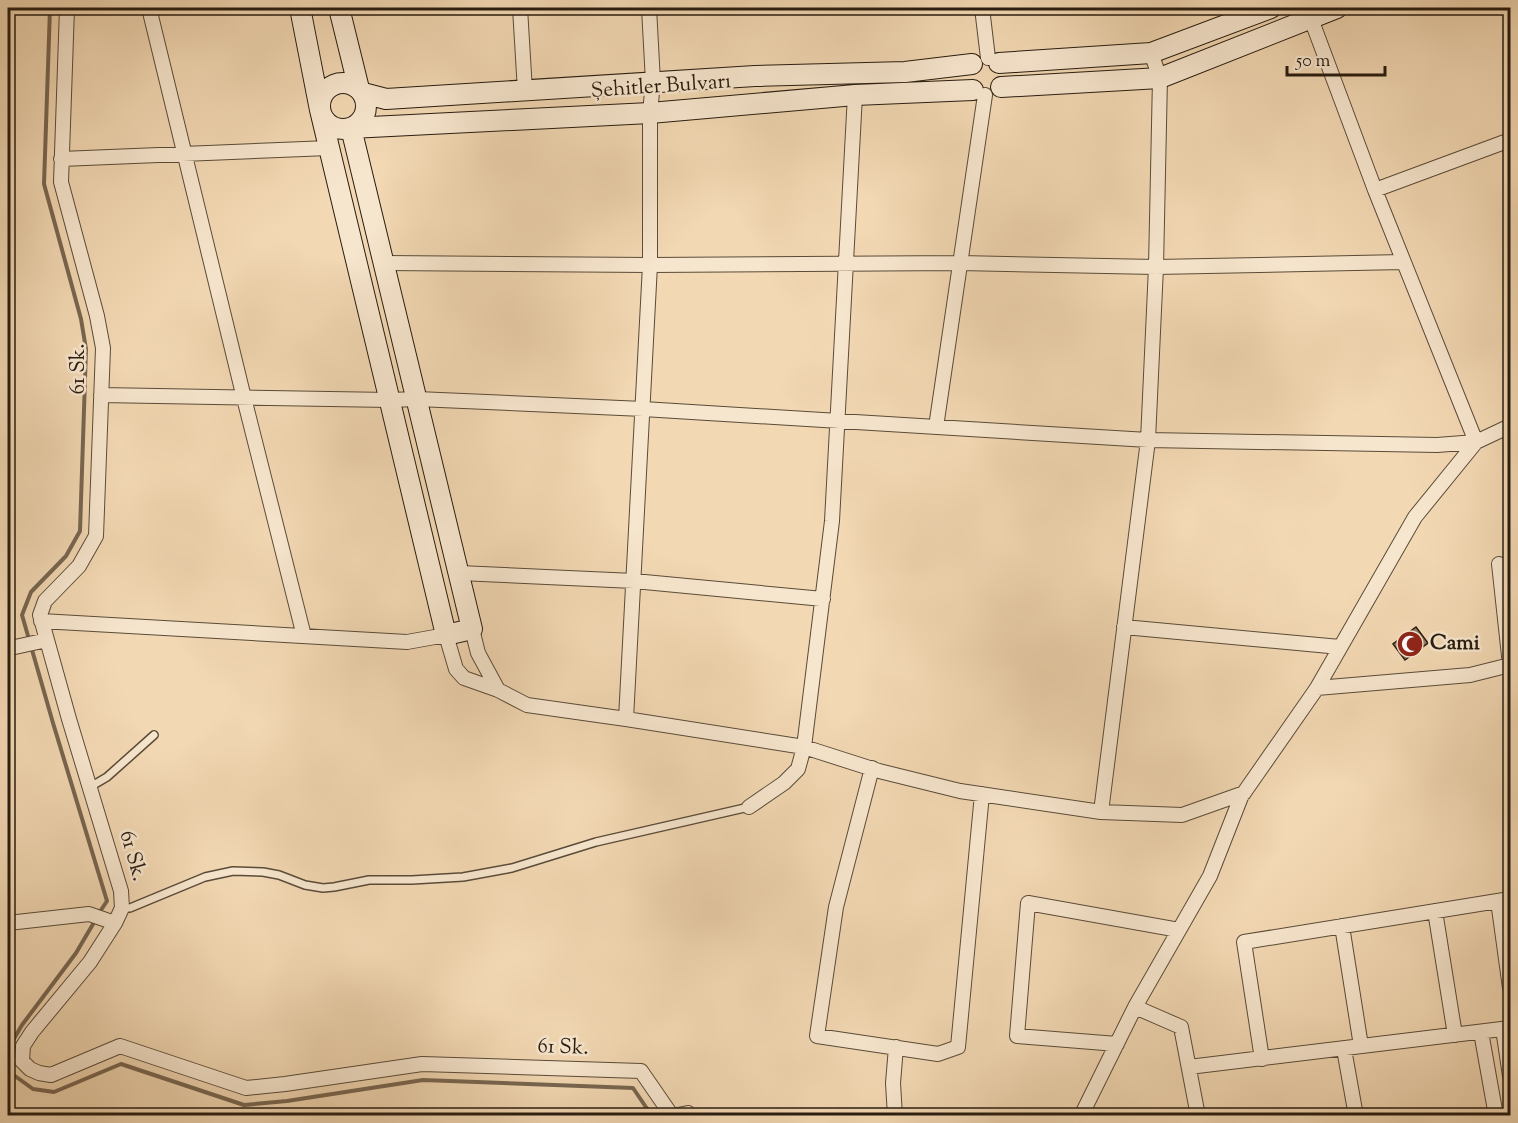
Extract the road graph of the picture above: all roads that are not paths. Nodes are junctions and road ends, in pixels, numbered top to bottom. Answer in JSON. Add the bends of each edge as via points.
{"nodes":[{"id":1,"x":67,"y":8,"type":"edge"},
{"id":2,"x":149,"y":8,"type":"edge"},
{"id":3,"x":300,"y":8,"type":"edge"},
{"id":4,"x":339,"y":8,"type":"edge"},
{"id":5,"x":520,"y":8,"type":"edge"},
{"id":6,"x":649,"y":8,"type":"edge"},
{"id":7,"x":982,"y":8,"type":"edge"},
{"id":8,"x":1271,"y":8,"type":"edge"},
{"id":9,"x":1337,"y":8,"type":"edge"},
{"id":10,"x":1309,"y":13,"type":"edge"},
{"id":11,"x":1151,"y":53,"type":"junction"},
{"id":12,"x":986,"y":62,"type":"junction"},
{"id":13,"x":1160,"y":78,"type":"junction"},
{"id":14,"x":653,"y":82,"type":"junction"},
{"id":15,"x":525,"y":90,"type":"junction"},
{"id":16,"x":361,"y":91,"type":"junction"},
{"id":17,"x":987,"y":91,"type":"junction"},
{"id":18,"x":855,"y":95,"type":"junction"},
{"id":19,"x":320,"y":110,"type":"junction"},
{"id":20,"x":650,"y":113,"type":"junction"},
{"id":21,"x":351,"y":128,"type":"junction"},
{"id":22,"x":1510,"y":140,"type":"edge"},
{"id":23,"x":329,"y":148,"type":"junction"},
{"id":24,"x":184,"y":154,"type":"junction"},
{"id":25,"x":61,"y":159,"type":"junction"},
{"id":26,"x":1375,"y":190,"type":"junction"},
{"id":27,"x":1403,"y":262,"type":"junction"},
{"id":28,"x":384,"y":263,"type":"junction"},
{"id":29,"x":960,"y":263,"type":"junction"},
{"id":30,"x":847,"y":264,"type":"junction"},
{"id":31,"x":650,"y":265,"type":"junction"},
{"id":32,"x":1156,"y":267,"type":"junction"},
{"id":33,"x":101,"y":395,"type":"junction"},
{"id":34,"x":244,"y":398,"type":"junction"},
{"id":35,"x":417,"y":399,"type":"junction"},
{"id":36,"x":390,"y":400,"type":"junction"},
{"id":37,"x":643,"y":409,"type":"junction"},
{"id":38,"x":838,"y":421,"type":"junction"},
{"id":39,"x":1510,"y":426,"type":"edge"},
{"id":40,"x":936,"y":427,"type":"junction"},
{"id":41,"x":1148,"y":440,"type":"junction"},
{"id":42,"x":1476,"y":442,"type":"junction"},
{"id":43,"x":1498,"y":564,"type":"dead end"},
{"id":44,"x":459,"y":573,"type":"junction"},
{"id":45,"x":634,"y":581,"type":"junction"},
{"id":46,"x":823,"y":599,"type":"junction"},
{"id":47,"x":41,"y":621,"type":"junction"},
{"id":48,"x":1124,"y":627,"type":"junction"},
{"id":49,"x":472,"y":629,"type":"junction"},
{"id":50,"x":446,"y":634,"type":"junction"},
{"id":51,"x":304,"y":636,"type":"junction"},
{"id":52,"x":36,"y":643,"type":"junction"},
{"id":53,"x":8,"y":645,"type":"edge"},
{"id":54,"x":1340,"y":647,"type":"junction"},
{"id":55,"x":1510,"y":665,"type":"edge"},
{"id":56,"x":1317,"y":688,"type":"junction"},
{"id":57,"x":498,"y":690,"type":"junction"},
{"id":58,"x":626,"y":718,"type":"junction"},
{"id":59,"x":154,"y":735,"type":"dead end"},
{"id":60,"x":804,"y":747,"type":"junction"},
{"id":61,"x":872,"y":768,"type":"junction"},
{"id":62,"x":90,"y":787,"type":"junction"},
{"id":63,"x":1244,"y":792,"type":"junction"},
{"id":64,"x":982,"y":794,"type":"junction"},
{"id":65,"x":748,"y":807,"type":"joint"},
{"id":66,"x":1101,"y":812,"type":"junction"},
{"id":67,"x":1504,"y":900,"type":"edge"},
{"id":68,"x":122,"y":908,"type":"junction"},
{"id":69,"x":1435,"y":911,"type":"junction"},
{"id":70,"x":112,"y":922,"type":"junction"},
{"id":71,"x":8,"y":923,"type":"edge"},
{"id":72,"x":1342,"y":926,"type":"junction"},
{"id":73,"x":1179,"y":930,"type":"junction"},
{"id":74,"x":1510,"y":988,"type":"edge"},
{"id":75,"x":1135,"y":1007,"type":"junction"},
{"id":76,"x":1507,"y":1029,"type":"edge"},
{"id":77,"x":1481,"y":1032,"type":"junction"},
{"id":78,"x":1455,"y":1035,"type":"junction"},
{"id":79,"x":1117,"y":1044,"type":"junction"},
{"id":80,"x":1361,"y":1046,"type":"junction"},
{"id":81,"x":896,"y":1047,"type":"junction"},
{"id":82,"x":1344,"y":1049,"type":"junction"},
{"id":83,"x":1262,"y":1059,"type":"junction"},
{"id":84,"x":1189,"y":1067,"type":"junction"},
{"id":85,"x":1510,"y":1076,"type":"edge"},
{"id":86,"x":672,"y":1116,"type":"edge"},
{"id":87,"x":690,"y":1116,"type":"edge"},
{"id":88,"x":895,"y":1116,"type":"edge"},
{"id":89,"x":1082,"y":1116,"type":"edge"},
{"id":90,"x":1198,"y":1116,"type":"edge"},
{"id":91,"x":1356,"y":1116,"type":"edge"},
{"id":92,"x":1496,"y":1116,"type":"edge"}],
"edges":[{"from":1,"to":25,"type":"street","name":"61 Sk."},
{"from":2,"to":24,"type":"street"},
{"from":3,"to":19,"type":"main road"},
{"from":4,"to":16,"type":"main road"},
{"from":5,"to":15,"type":"street"},
{"from":6,"to":14,"type":"street"},
{"from":7,"to":12,"type":"street"},
{"from":8,"to":11,"type":"main road","name":"Şehitler Bulvarı"},
{"from":9,"to":10,"type":"main road","name":"Şehitler Bulvarı"},
{"from":10,"to":13,"type":"main road","name":"Şehitler Bulvarı"},
{"from":10,"to":26,"type":"street"},
{"from":11,"to":12,"type":"main road","name":"Şehitler Bulvarı"},
{"from":11,"to":13,"type":"street"},
{"from":12,"to":14,"type":"main road","name":"Şehitler Bulvarı","via":[[905,72]]},
{"from":12,"to":17,"type":"main road","via":[[1004,74]]},
{"from":12,"to":17,"type":"main road","via":[[967,75],[970,86]]},
{"from":13,"to":17,"type":"main road","name":"Şehitler Bulvarı"},
{"from":13,"to":32,"type":"street"},
{"from":14,"to":15,"type":"main road","name":"Şehitler Bulvarı"},
{"from":14,"to":20,"type":"street"},
{"from":15,"to":16,"type":"main road","name":"Şehitler Bulvarı","via":[[386,99]]},
{"from":16,"to":19,"type":"main road","name":"Şehitler Bulvarı","via":[[352,84],[336,84],[324,94]]},
{"from":16,"to":21,"type":"main road","via":[[366,101],[365,117]]},
{"from":17,"to":18,"type":"main road","name":"Şehitler Bulvarı"},
{"from":17,"to":29,"type":"street"},
{"from":18,"to":20,"type":"main road","name":"Şehitler Bulvarı"},
{"from":18,"to":30,"type":"street"},
{"from":19,"to":21,"type":"main road","name":"Şehitler Bulvarı","via":[[328,124],[343,130]]},
{"from":19,"to":23,"type":"main road"},
{"from":20,"to":21,"type":"main road","name":"Şehitler Bulvarı"},
{"from":20,"to":31,"type":"street"},
{"from":21,"to":28,"type":"main road"},
{"from":22,"to":26,"type":"street"},
{"from":23,"to":24,"type":"street"},
{"from":23,"to":36,"type":"main road"},
{"from":24,"to":25,"type":"street"},
{"from":24,"to":34,"type":"street"},
{"from":25,"to":33,"type":"street","name":"61 Sk.","via":[[61,182],[103,348]]},
{"from":26,"to":27,"type":"street"},
{"from":27,"to":32,"type":"street"},
{"from":27,"to":42,"type":"street"},
{"from":28,"to":31,"type":"street"},
{"from":28,"to":35,"type":"main road"},
{"from":29,"to":30,"type":"street"},
{"from":29,"to":32,"type":"street"},
{"from":29,"to":40,"type":"street"},
{"from":30,"to":31,"type":"street"},
{"from":30,"to":38,"type":"street"},
{"from":31,"to":37,"type":"street"},
{"from":32,"to":41,"type":"street"},
{"from":33,"to":34,"type":"street"},
{"from":33,"to":47,"type":"street","name":"61 Sk.","via":[[96,536],[79,566],[45,601]]},
{"from":34,"to":36,"type":"street"},
{"from":34,"to":51,"type":"street"},
{"from":35,"to":36,"type":"street"},
{"from":35,"to":37,"type":"street"},
{"from":35,"to":44,"type":"main road"},
{"from":36,"to":50,"type":"main road"},
{"from":37,"to":38,"type":"street"},
{"from":37,"to":45,"type":"street"},
{"from":38,"to":40,"type":"street"},
{"from":38,"to":46,"type":"street"},
{"from":39,"to":42,"type":"street"},
{"from":40,"to":41,"type":"street"},
{"from":41,"to":42,"type":"street","via":[[1437,445]]},
{"from":41,"to":48,"type":"street"},
{"from":42,"to":54,"type":"street","via":[[1415,517]]},
{"from":43,"to":55,"type":"street"},
{"from":44,"to":45,"type":"street"},
{"from":44,"to":49,"type":"main road"},
{"from":45,"to":46,"type":"street"},
{"from":45,"to":58,"type":"street"},
{"from":46,"to":60,"type":"street"},
{"from":47,"to":51,"type":"street"},
{"from":47,"to":52,"type":"street","name":"61 Sk."},
{"from":48,"to":54,"type":"street"},
{"from":48,"to":66,"type":"street"},
{"from":49,"to":50,"type":"main road"},
{"from":49,"to":57,"type":"street","via":[[478,653]]},
{"from":50,"to":51,"type":"street","via":[[407,642]]},
{"from":50,"to":57,"type":"street","via":[[456,669],[464,678]]},
{"from":52,"to":53,"type":"street"},
{"from":52,"to":62,"type":"street","name":"61 Sk."},
{"from":54,"to":56,"type":"street"},
{"from":55,"to":56,"type":"street","via":[[1470,675]]},
{"from":56,"to":63,"type":"street"},
{"from":57,"to":58,"type":"street","via":[[527,705]]},
{"from":58,"to":60,"type":"street"},
{"from":59,"to":62,"type":"lane","via":[[108,777]]},
{"from":60,"to":61,"type":"street"},
{"from":60,"to":65,"type":"street","via":[[798,770]]},
{"from":61,"to":64,"type":"street"},
{"from":61,"to":81,"type":"street","via":[[836,907],[817,1036]]},
{"from":62,"to":68,"type":"street","name":"61 Sk.","via":[[121,891]]},
{"from":63,"to":66,"type":"street","via":[[1182,815]]},
{"from":63,"to":73,"type":"street","via":[[1210,876]]},
{"from":64,"to":66,"type":"street"},
{"from":64,"to":81,"type":"street","via":[[958,1047],[938,1054]]},
{"from":65,"to":68,"type":"lane","via":[[463,877],[369,880],[323,888],[279,874],[233,872],[206,877]]},
{"from":67,"to":69,"type":"street"},
{"from":67,"to":74,"type":"street"},
{"from":68,"to":70,"type":"street","name":"61 Sk."},
{"from":69,"to":72,"type":"street"},
{"from":69,"to":78,"type":"street"},
{"from":70,"to":71,"type":"street","via":[[89,914]]},
{"from":70,"to":86,"type":"street","name":"61 Sk.","via":[[90,962],[23,1046],[22,1061],[30,1069],[51,1075],[120,1046],[246,1088],[422,1064],[641,1071]]},
{"from":72,"to":80,"type":"street"},
{"from":72,"to":83,"type":"street","via":[[1244,942]]},
{"from":73,"to":75,"type":"street"},
{"from":73,"to":79,"type":"street","via":[[1028,903],[1017,1036]]},
{"from":75,"to":79,"type":"street"},
{"from":75,"to":84,"type":"street","via":[[1181,1027]]},
{"from":76,"to":77,"type":"street"},
{"from":76,"to":85,"type":"street"},
{"from":77,"to":78,"type":"street"},
{"from":77,"to":92,"type":"street"},
{"from":78,"to":80,"type":"street"},
{"from":79,"to":89,"type":"street"},
{"from":80,"to":82,"type":"street"},
{"from":81,"to":88,"type":"street"},
{"from":82,"to":83,"type":"street"},
{"from":82,"to":91,"type":"street"},
{"from":83,"to":84,"type":"street"},
{"from":84,"to":90,"type":"street"},
{"from":86,"to":87,"type":"street"}]}
